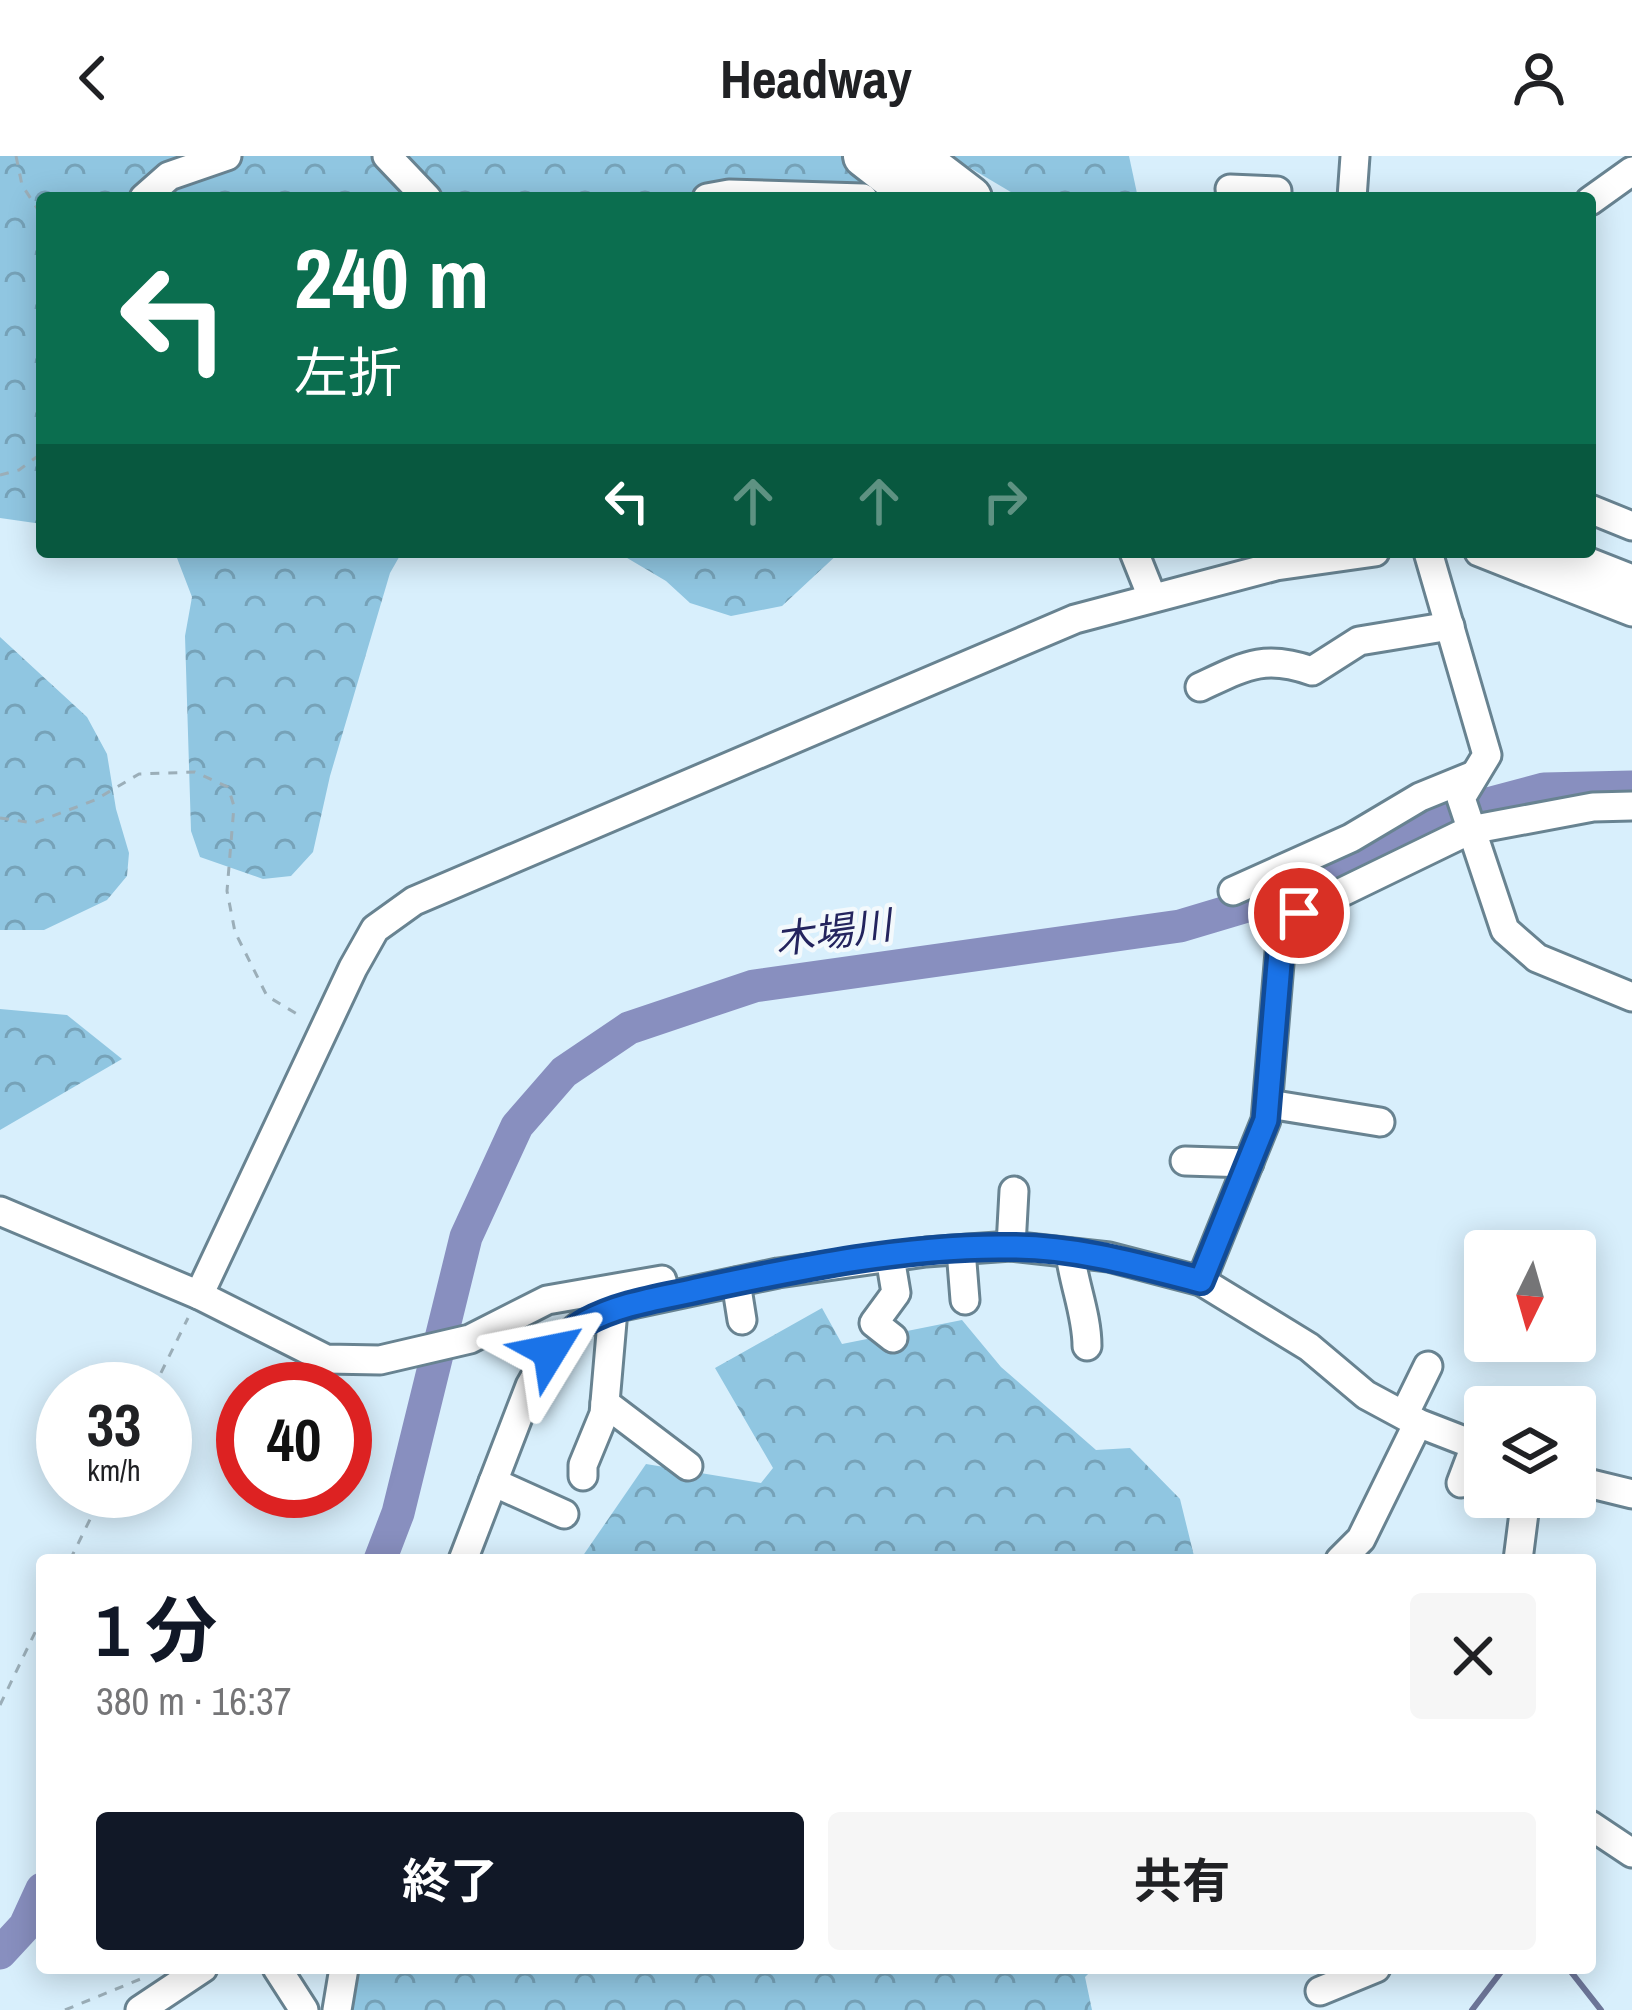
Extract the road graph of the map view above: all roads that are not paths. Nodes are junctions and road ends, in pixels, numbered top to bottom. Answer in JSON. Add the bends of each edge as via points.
{"nodes":[{"id":1,"x":227,"y":156,"type":"edge"},
{"id":2,"x":387,"y":156,"type":"edge"},
{"id":3,"x":865,"y":156,"type":"edge"},
{"id":4,"x":915,"y":156,"type":"edge"},
{"id":5,"x":1355,"y":156,"type":"edge"},
{"id":6,"x":1632,"y":171,"type":"edge"},
{"id":7,"x":1230,"y":189,"type":"dead end"},
{"id":8,"x":151,"y":192,"type":"edge"},
{"id":9,"x":421,"y":192,"type":"edge"},
{"id":10,"x":911,"y":192,"type":"edge"},
{"id":11,"x":962,"y":192,"type":"edge"},
{"id":12,"x":1276,"y":192,"type":"edge"},
{"id":13,"x":1352,"y":192,"type":"edge"},
{"id":14,"x":1596,"y":197,"type":"edge"},
{"id":15,"x":1596,"y":511,"type":"edge"},
{"id":16,"x":1632,"y":526,"type":"edge"},
{"id":17,"x":1596,"y":543,"type":"edge"},
{"id":18,"x":1136,"y":558,"type":"edge"},
{"id":19,"x":1333,"y":558,"type":"edge"},
{"id":20,"x":1430,"y":558,"type":"edge"},
{"id":21,"x":1494,"y":558,"type":"edge"},
{"id":22,"x":1558,"y":558,"type":"edge"},
{"id":23,"x":1632,"y":558,"type":"edge"},
{"id":24,"x":1632,"y":587,"type":"edge"},
{"id":25,"x":1152,"y":598,"type":"junction"},
{"id":26,"x":1632,"y":612,"type":"edge"},
{"id":27,"x":1450,"y":626,"type":"junction"},
{"id":28,"x":1200,"y":687,"type":"dead end"},
{"id":29,"x":1467,"y":786,"type":"junction"},
{"id":30,"x":1632,"y":806,"type":"edge"},
{"id":31,"x":1470,"y":828,"type":"junction"},
{"id":32,"x":1233,"y":891,"type":"dead end"},
{"id":33,"x":1632,"y":997,"type":"edge"},
{"id":34,"x":1269,"y":1104,"type":"junction"},
{"id":35,"x":1380,"y":1122,"type":"dead end"},
{"id":36,"x":1185,"y":1161,"type":"dead end"},
{"id":37,"x":1249,"y":1163,"type":"junction"},
{"id":38,"x":1014,"y":1191,"type":"dead end"},
{"id":39,"x":0,"y":1211,"type":"edge"},
{"id":40,"x":1011,"y":1246,"type":"junction"},
{"id":41,"x":961,"y":1250,"type":"junction"},
{"id":42,"x":1070,"y":1253,"type":"junction"},
{"id":43,"x":890,"y":1257,"type":"junction"},
{"id":44,"x":778,"y":1273,"type":"junction"},
{"id":45,"x":1201,"y":1281,"type":"junction"},
{"id":46,"x":736,"y":1282,"type":"junction"},
{"id":47,"x":199,"y":1295,"type":"junction"},
{"id":48,"x":964,"y":1300,"type":"dead end"},
{"id":49,"x":613,"y":1310,"type":"junction"},
{"id":50,"x":742,"y":1320,"type":"dead end"},
{"id":51,"x":893,"y":1338,"type":"dead end"},
{"id":52,"x":1087,"y":1346,"type":"dead end"},
{"id":53,"x":1428,"y":1366,"type":"dead end"},
{"id":54,"x":605,"y":1403,"type":"junction"},
{"id":55,"x":1411,"y":1419,"type":"junction"},
{"id":56,"x":1464,"y":1441,"type":"edge"},
{"id":57,"x":688,"y":1466,"type":"dead end"},
{"id":58,"x":583,"y":1477,"type":"dead end"},
{"id":59,"x":1464,"y":1479,"type":"edge"},
{"id":60,"x":493,"y":1482,"type":"junction"},
{"id":61,"x":1462,"y":1483,"type":"dead end"},
{"id":62,"x":1596,"y":1485,"type":"edge"},
{"id":63,"x":1632,"y":1494,"type":"edge"},
{"id":64,"x":564,"y":1514,"type":"dead end"},
{"id":65,"x":1523,"y":1518,"type":"edge"},
{"id":66,"x":465,"y":1554,"type":"edge"},
{"id":67,"x":1346,"y":1554,"type":"edge"},
{"id":68,"x":1519,"y":1554,"type":"edge"},
{"id":69,"x":1596,"y":1829,"type":"edge"},
{"id":70,"x":1632,"y":1852,"type":"edge"},
{"id":71,"x":194,"y":1974,"type":"edge"},
{"id":72,"x":282,"y":1974,"type":"edge"},
{"id":73,"x":343,"y":1974,"type":"edge"},
{"id":74,"x":1361,"y":1974,"type":"edge"},
{"id":75,"x":1320,"y":1991,"type":"dead end"},
{"id":76,"x":140,"y":2010,"type":"edge"},
{"id":77,"x":304,"y":2010,"type":"edge"},
{"id":78,"x":337,"y":2010,"type":"edge"}],
"edges":[{"from":1,"to":8,"type":"street","via":[[169,176]]},
{"from":2,"to":9,"type":"street"},
{"from":3,"to":10,"type":"highway"},
{"from":4,"to":11,"type":"highway"},
{"from":5,"to":13,"type":"street"},
{"from":6,"to":14,"type":"street"},
{"from":7,"to":12,"type":"street"},
{"from":15,"to":16,"type":"street"},
{"from":17,"to":23,"type":"highway"},
{"from":18,"to":25,"type":"street"},
{"from":19,"to":25,"type":"street"},
{"from":20,"to":27,"type":"street"},
{"from":21,"to":26,"type":"street"},
{"from":22,"to":24,"type":"highway"},
{"from":25,"to":47,"type":"street","via":[[1075,619],[413,901],[375,928]]},
{"from":27,"to":28,"type":"street","via":[[1359,640],[1312,671],[1258,661]]},
{"from":27,"to":29,"type":"street","via":[[1487,755]]},
{"from":29,"to":31,"type":"street"},
{"from":29,"to":32,"type":"street","via":[[1420,797]]},
{"from":30,"to":31,"type":"street"},
{"from":31,"to":33,"type":"street","via":[[1505,930],[1537,958]]},
{"from":31,"to":34,"type":"street","via":[[1299,913],[1281,940]]},
{"from":34,"to":35,"type":"street"},
{"from":34,"to":37,"type":"street"},
{"from":36,"to":37,"type":"street"},
{"from":37,"to":45,"type":"street"},
{"from":38,"to":40,"type":"street"},
{"from":39,"to":47,"type":"street"},
{"from":40,"to":41,"type":"street"},
{"from":40,"to":42,"type":"street"},
{"from":41,"to":43,"type":"street"},
{"from":41,"to":48,"type":"street"},
{"from":42,"to":45,"type":"street"},
{"from":42,"to":52,"type":"street"},
{"from":43,"to":44,"type":"street"},
{"from":43,"to":51,"type":"street","via":[[896,1293],[874,1323]]},
{"from":44,"to":46,"type":"street"},
{"from":44,"to":47,"type":"street","via":[[732,1267],[547,1300],[470,1339],[380,1360],[326,1359]]},
{"from":45,"to":55,"type":"street"},
{"from":46,"to":49,"type":"street"},
{"from":46,"to":50,"type":"street"},
{"from":49,"to":54,"type":"street"},
{"from":49,"to":60,"type":"street","via":[[550,1351]]},
{"from":53,"to":55,"type":"street"},
{"from":54,"to":57,"type":"street"},
{"from":54,"to":58,"type":"street"},
{"from":55,"to":56,"type":"street"},
{"from":55,"to":67,"type":"street","via":[[1361,1539]]},
{"from":59,"to":61,"type":"street"},
{"from":60,"to":64,"type":"street"},
{"from":60,"to":66,"type":"street"},
{"from":62,"to":63,"type":"street"},
{"from":65,"to":68,"type":"street"},
{"from":69,"to":70,"type":"street"},
{"from":71,"to":76,"type":"street"},
{"from":72,"to":77,"type":"street"},
{"from":73,"to":78,"type":"street"},
{"from":74,"to":75,"type":"street"}]}
